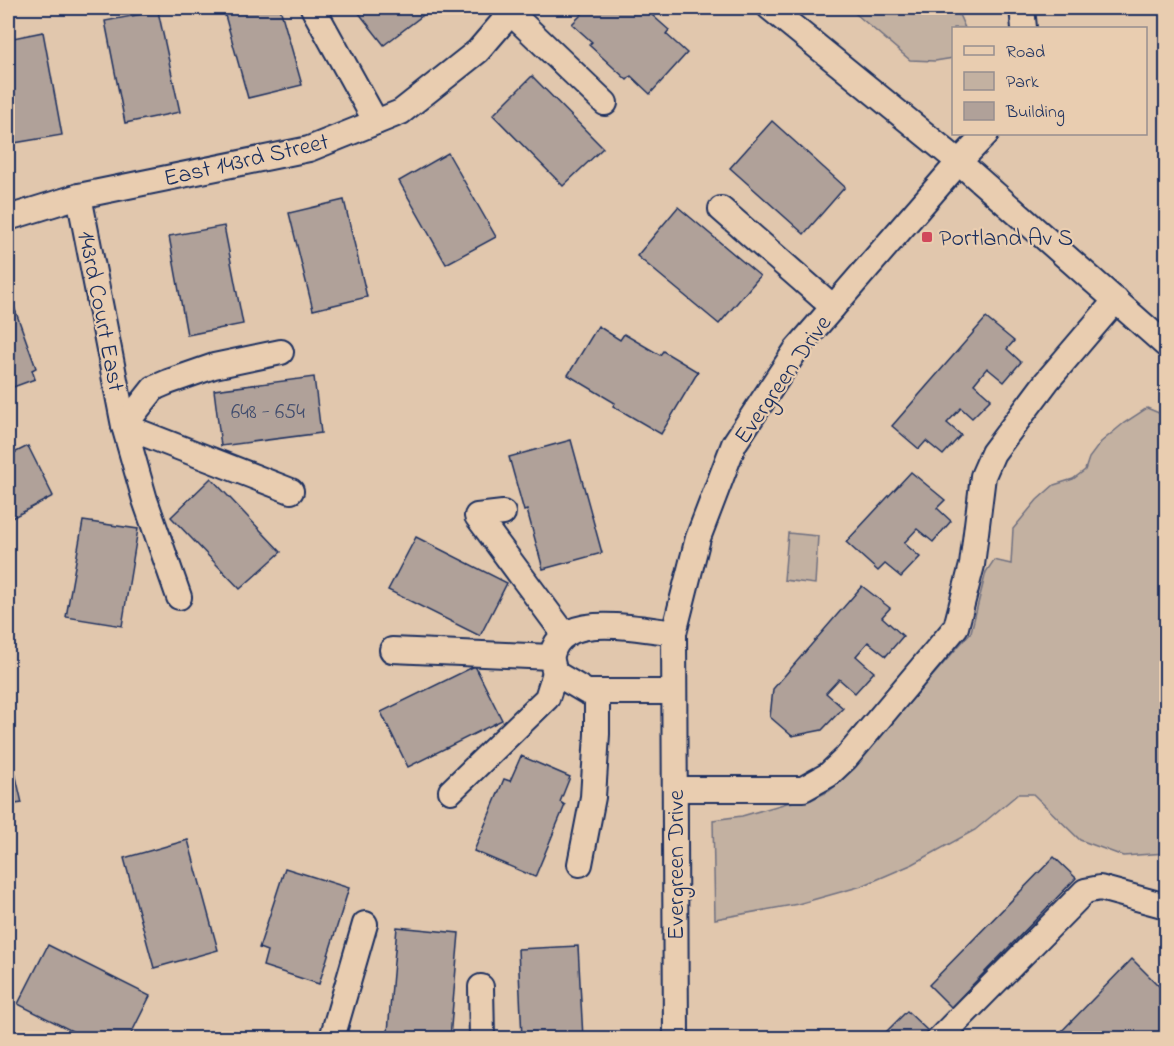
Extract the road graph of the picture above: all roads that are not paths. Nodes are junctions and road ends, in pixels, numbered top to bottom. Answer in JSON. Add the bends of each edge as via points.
{"nodes":[{"id":1,"x":313,"y":8,"type":"edge"},
{"id":2,"x":770,"y":8,"type":"edge"},
{"id":3,"x":1022,"y":8,"type":"edge"},
{"id":4,"x":513,"y":10,"type":"edge"},
{"id":5,"x":1024,"y":27,"type":"edge"},
{"id":6,"x":605,"y":103,"type":"dead end"},
{"id":7,"x":376,"y":122,"type":"junction"},
{"id":8,"x":985,"y":135,"type":"edge"},
{"id":9,"x":958,"y":162,"type":"junction"},
{"id":10,"x":79,"y":196,"type":"junction"},
{"id":11,"x":720,"y":209,"type":"dead end"},
{"id":12,"x":8,"y":218,"type":"edge"},
{"id":13,"x":1116,"y":300,"type":"junction"},
{"id":14,"x":833,"y":307,"type":"junction"},
{"id":15,"x":1167,"y":345,"type":"edge"},
{"id":16,"x":281,"y":352,"type":"dead end"},
{"id":17,"x":124,"y":426,"type":"junction"},
{"id":18,"x":291,"y":491,"type":"dead end"},
{"id":19,"x":503,"y":513,"type":"dead end"},
{"id":20,"x":179,"y":597,"type":"dead end"},
{"id":21,"x":674,"y":633,"type":"junction"},
{"id":22,"x":565,"y":635,"type":"junction"},
{"id":23,"x":393,"y":650,"type":"dead end"},
{"id":24,"x":553,"y":665,"type":"junction"},
{"id":25,"x":597,"y":692,"type":"junction"},
{"id":26,"x":674,"y":692,"type":"junction"},
{"id":27,"x":675,"y":789,"type":"junction"},
{"id":28,"x":451,"y":791,"type":"dead end"},
{"id":29,"x":580,"y":864,"type":"dead end"},
{"id":30,"x":1167,"y":906,"type":"edge"},
{"id":31,"x":365,"y":924,"type":"dead end"},
{"id":32,"x":481,"y":987,"type":"dead end"},
{"id":33,"x":332,"y":1038,"type":"edge"},
{"id":34,"x":482,"y":1038,"type":"edge"},
{"id":35,"x":676,"y":1038,"type":"edge"},
{"id":36,"x":940,"y":1038,"type":"edge"}],
"edges":[{"from":1,"to":7,"type":"street"},
{"from":2,"to":9,"type":"street"},
{"from":3,"to":5,"type":"street"},
{"from":4,"to":6,"type":"street"},
{"from":4,"to":7,"type":"street","name":"East 143rd Street","via":[[478,51],[401,112]]},
{"from":7,"to":10,"type":"street","name":"East 143rd Street","via":[[309,148]]},
{"from":8,"to":9,"type":"street","name":"Evergreen Drive"},
{"from":9,"to":13,"type":"street"},
{"from":9,"to":14,"type":"street","name":"Evergreen Drive"},
{"from":10,"to":12,"type":"street","name":"East 143rd Street"},
{"from":10,"to":17,"type":"street","name":"143rd Court East"},
{"from":11,"to":14,"type":"street"},
{"from":13,"to":15,"type":"street"},
{"from":13,"to":27,"type":"street","via":[[1047,381],[993,453],[983,476],[972,565],[956,627],[846,758],[828,775],[803,789]]},
{"from":14,"to":21,"type":"street","name":"Evergreen Drive","via":[[796,350],[734,444],[698,538]]},
{"from":16,"to":17,"type":"street","via":[[214,366],[154,388]]},
{"from":17,"to":18,"type":"street"},
{"from":17,"to":20,"type":"street","name":"143rd Court East"},
{"from":19,"to":22,"type":"street","via":[[477,516]]},
{"from":21,"to":22,"type":"street","via":[[614,626],[572,630]]},
{"from":21,"to":26,"type":"street","name":"Evergreen Drive"},
{"from":22,"to":24,"type":"street","via":[[557,641]]},
{"from":23,"to":24,"type":"street"},
{"from":24,"to":25,"type":"street","via":[[587,692]]},
{"from":24,"to":28,"type":"street","via":[[547,698]]},
{"from":25,"to":26,"type":"street"},
{"from":25,"to":29,"type":"street","via":[[593,797]]},
{"from":26,"to":27,"type":"street","name":"Evergreen Drive"},
{"from":27,"to":35,"type":"street","name":"Evergreen Drive"},
{"from":30,"to":36,"type":"street","via":[[1100,888],[1085,891]]},
{"from":31,"to":33,"type":"street"},
{"from":32,"to":34,"type":"street"}]}
